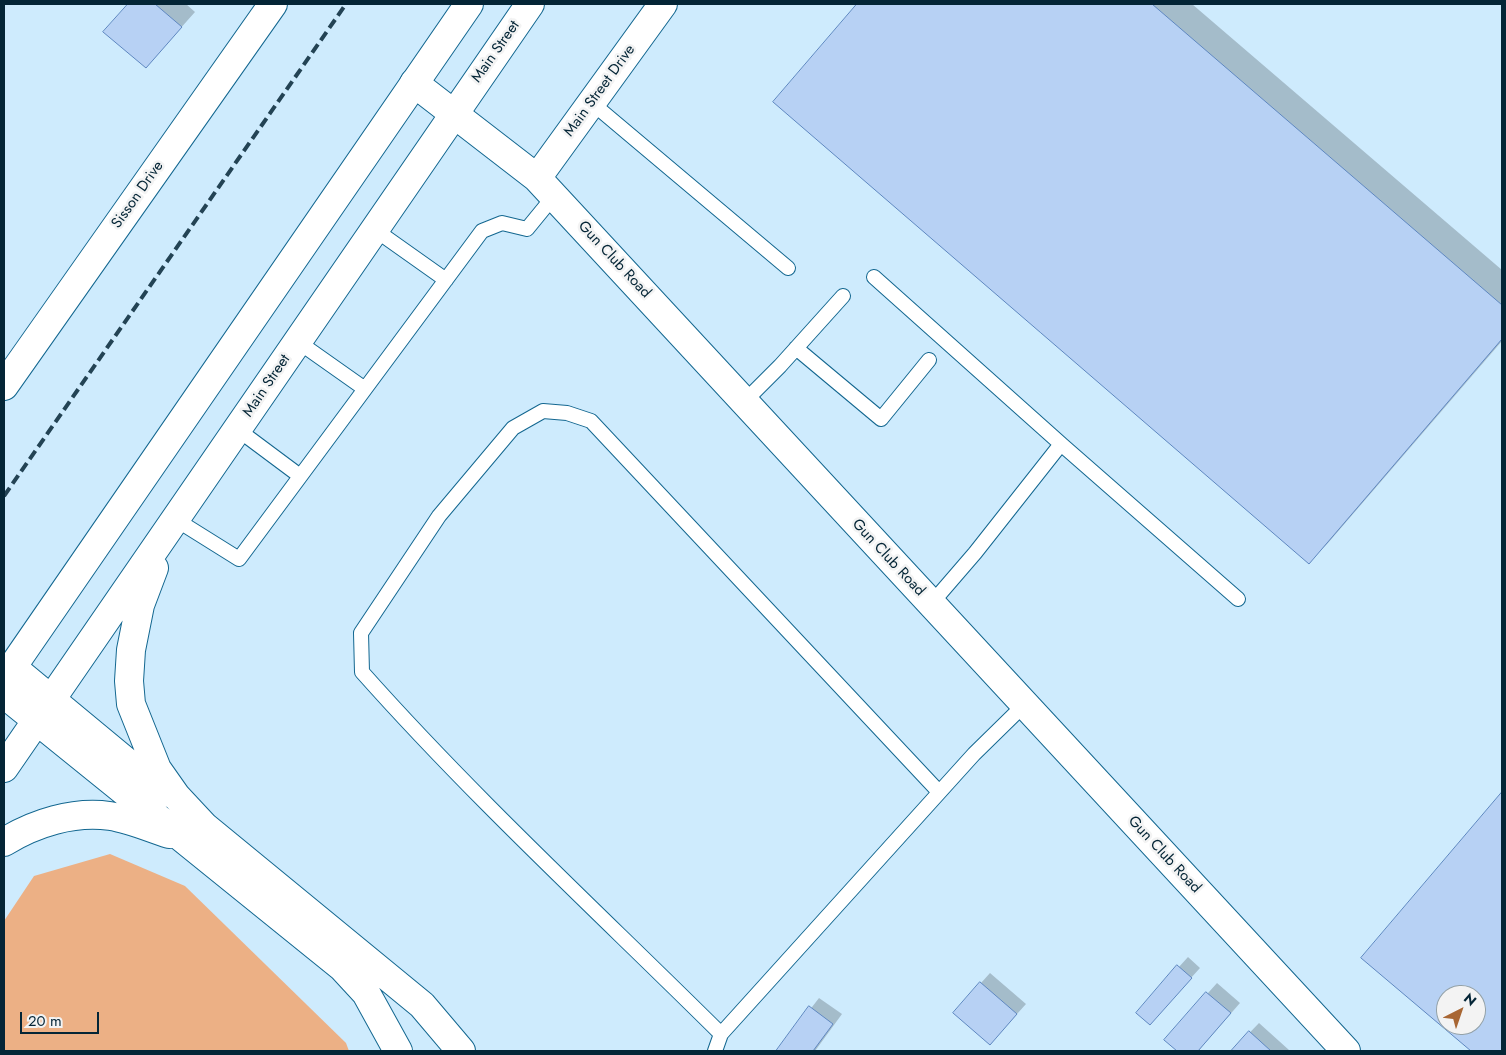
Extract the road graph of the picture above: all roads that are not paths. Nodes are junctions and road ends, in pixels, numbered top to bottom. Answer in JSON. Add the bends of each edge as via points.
{"nodes":[{"id":1,"x":273,"y":4,"type":"edge"},
{"id":2,"x":469,"y":4,"type":"edge"},
{"id":3,"x":530,"y":4,"type":"edge"},
{"id":4,"x":663,"y":4,"type":"edge"},
{"id":5,"x":414,"y":83,"type":"junction"},
{"id":6,"x":592,"y":103,"type":"junction"},
{"id":7,"x":454,"y":113,"type":"junction"},
{"id":8,"x":546,"y":187,"type":"junction"},
{"id":9,"x":374,"y":229,"type":"junction"},
{"id":10,"x":788,"y":268,"type":"dead end"},
{"id":11,"x":874,"y":277,"type":"dead end"},
{"id":12,"x":446,"y":280,"type":"junction"},
{"id":13,"x":843,"y":296,"type":"dead end"},
{"id":14,"x":297,"y":341,"type":"junction"},
{"id":15,"x":796,"y":348,"type":"junction"},
{"id":16,"x":929,"y":360,"type":"dead end"},
{"id":17,"x":4,"y":384,"type":"edge"},
{"id":18,"x":365,"y":389,"type":"junction"},
{"id":19,"x":744,"y":402,"type":"junction"},
{"id":20,"x":237,"y":429,"type":"junction"},
{"id":21,"x":1061,"y":444,"type":"junction"},
{"id":22,"x":300,"y":476,"type":"junction"},
{"id":23,"x":173,"y":523,"type":"junction"},
{"id":24,"x":1238,"y":599,"type":"dead end"},
{"id":25,"x":931,"y":604,"type":"junction"},
{"id":26,"x":8,"y":673,"type":"edge"},
{"id":27,"x":4,"y":694,"type":"edge"},
{"id":28,"x":1024,"y":705,"type":"junction"},
{"id":29,"x":44,"y":709,"type":"junction"},
{"id":30,"x":4,"y":768,"type":"edge"},
{"id":31,"x":940,"y":792,"type":"junction"},
{"id":32,"x":193,"y":832,"type":"junction"},
{"id":33,"x":4,"y":842,"type":"edge"},
{"id":34,"x":721,"y":1034,"type":"junction"},
{"id":35,"x":398,"y":1051,"type":"edge"},
{"id":36,"x":461,"y":1051,"type":"edge"},
{"id":37,"x":714,"y":1051,"type":"edge"},
{"id":38,"x":1346,"y":1051,"type":"edge"}],
"edges":[{"from":1,"to":17,"type":"main road","name":"Sisson Drive"},
{"from":2,"to":5,"type":"main road"},
{"from":3,"to":7,"type":"main road","name":"Main Street"},
{"from":4,"to":6,"type":"main road","name":"Main Street Drive"},
{"from":5,"to":7,"type":"main road","name":"Gun Club Road"},
{"from":5,"to":26,"type":"main road"},
{"from":6,"to":8,"type":"main road","name":"Main Street Drive"},
{"from":6,"to":10,"type":"lane"},
{"from":7,"to":8,"type":"main road","name":"Gun Club Road"},
{"from":7,"to":9,"type":"main road","name":"Main Street"},
{"from":8,"to":12,"type":"lane","via":[[527,229],[502,223],[482,231]]},
{"from":8,"to":19,"type":"main road","name":"Gun Club Road"},
{"from":9,"to":12,"type":"lane"},
{"from":9,"to":14,"type":"main road","name":"Main Street"},
{"from":11,"to":21,"type":"lane"},
{"from":12,"to":18,"type":"lane"},
{"from":13,"to":15,"type":"lane"},
{"from":14,"to":18,"type":"lane"},
{"from":14,"to":20,"type":"main road","name":"Main Street"},
{"from":15,"to":16,"type":"lane","via":[[881,419]]},
{"from":15,"to":19,"type":"lane"},
{"from":18,"to":22,"type":"lane"},
{"from":19,"to":25,"type":"main road","name":"Gun Club Road"},
{"from":20,"to":22,"type":"lane"},
{"from":20,"to":23,"type":"main road","name":"Main Street"},
{"from":21,"to":24,"type":"lane"},
{"from":21,"to":25,"type":"lane"},
{"from":22,"to":23,"type":"lane","via":[[239,559]]},
{"from":23,"to":29,"type":"main road","name":"Main Street"},
{"from":23,"to":32,"type":"main road","via":[[140,604],[129,681],[131,704],[157,769],[176,796]]},
{"from":25,"to":28,"type":"main road","name":"Gun Club Road"},
{"from":26,"to":29,"type":"main road"},
{"from":27,"to":29,"type":"main road"},
{"from":28,"to":31,"type":"lane"},
{"from":28,"to":38,"type":"main road","name":"Gun Club Road"},
{"from":29,"to":30,"type":"main road","name":"Main Street"},
{"from":29,"to":32,"type":"main road"},
{"from":31,"to":34,"type":"lane"},
{"from":31,"to":34,"type":"lane","via":[[592,421],[567,413],[543,411],[513,428],[439,516],[361,633],[362,672],[475,791]]},
{"from":32,"to":33,"type":"main road","via":[[110,816],[82,815],[48,820]]},
{"from":32,"to":35,"type":"main road","via":[[366,993]]},
{"from":32,"to":36,"type":"main road","via":[[422,1005]]},
{"from":34,"to":37,"type":"lane"}]}
